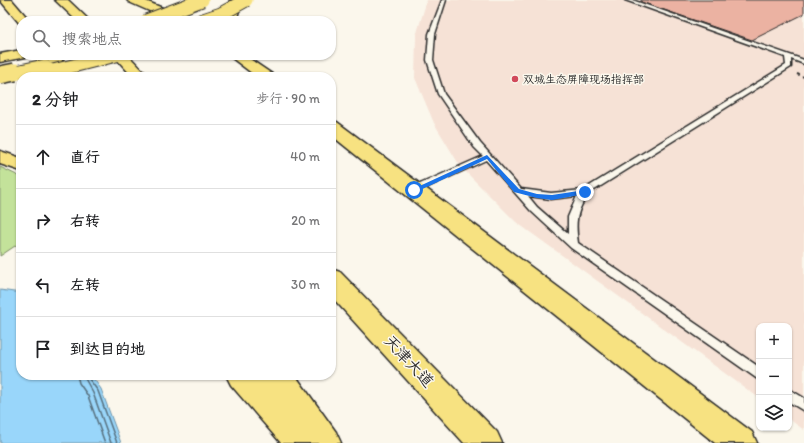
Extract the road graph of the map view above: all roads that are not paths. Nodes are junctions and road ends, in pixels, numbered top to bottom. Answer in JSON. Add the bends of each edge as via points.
{"nodes":[{"id":1,"x":6,"y":0,"type":"edge"},
{"id":2,"x":61,"y":0,"type":"edge"},
{"id":3,"x":133,"y":0,"type":"edge"},
{"id":4,"x":202,"y":0,"type":"edge"},
{"id":5,"x":236,"y":0,"type":"edge"},
{"id":6,"x":246,"y":0,"type":"edge"},
{"id":7,"x":444,"y":0,"type":"edge"},
{"id":8,"x":626,"y":0,"type":"edge"},
{"id":9,"x":260,"y":1,"type":"dead end"},
{"id":10,"x":0,"y":5,"type":"edge"},
{"id":11,"x":18,"y":16,"type":"edge"},
{"id":12,"x":79,"y":16,"type":"edge"},
{"id":13,"x":159,"y":16,"type":"edge"},
{"id":14,"x":175,"y":16,"type":"edge"},
{"id":15,"x":215,"y":16,"type":"edge"},
{"id":16,"x":229,"y":16,"type":"edge"},
{"id":17,"x":231,"y":16,"type":"edge"},
{"id":18,"x":16,"y":17,"type":"edge"},
{"id":19,"x":16,"y":55,"type":"edge"},
{"id":20,"x":788,"y":57,"type":"junction"},
{"id":21,"x":0,"y":58,"type":"edge"},
{"id":22,"x":55,"y":60,"type":"edge"},
{"id":23,"x":67,"y":60,"type":"edge"},
{"id":24,"x":96,"y":60,"type":"edge"},
{"id":25,"x":125,"y":60,"type":"edge"},
{"id":26,"x":242,"y":60,"type":"edge"},
{"id":27,"x":253,"y":60,"type":"edge"},
{"id":28,"x":804,"y":62,"type":"edge"},
{"id":29,"x":16,"y":72,"type":"edge"},
{"id":30,"x":16,"y":72,"type":"edge"},
{"id":31,"x":49,"y":72,"type":"edge"},
{"id":32,"x":64,"y":72,"type":"edge"},
{"id":33,"x":136,"y":72,"type":"edge"},
{"id":34,"x":260,"y":72,"type":"edge"},
{"id":35,"x":264,"y":72,"type":"edge"},
{"id":36,"x":0,"y":75,"type":"edge"},
{"id":37,"x":16,"y":80,"type":"edge"},
{"id":38,"x":0,"y":83,"type":"edge"},
{"id":39,"x":336,"y":130,"type":"edge"},
{"id":40,"x":0,"y":157,"type":"edge"},
{"id":41,"x":487,"y":157,"type":"junction"},
{"id":42,"x":16,"y":163,"type":"edge"},
{"id":43,"x":414,"y":190,"type":"junction"},
{"id":44,"x":516,"y":191,"type":"junction"},
{"id":45,"x":585,"y":192,"type":"junction"},
{"id":46,"x":574,"y":245,"type":"junction"},
{"id":47,"x":336,"y":284,"type":"edge"},
{"id":48,"x":756,"y":372,"type":"edge"},
{"id":49,"x":245,"y":380,"type":"edge"},
{"id":50,"x":281,"y":380,"type":"edge"},
{"id":51,"x":792,"y":397,"type":"edge"},
{"id":52,"x":804,"y":405,"type":"edge"},
{"id":53,"x":302,"y":443,"type":"edge"},
{"id":54,"x":325,"y":443,"type":"edge"},
{"id":55,"x":486,"y":443,"type":"edge"},
{"id":56,"x":741,"y":443,"type":"edge"}],
"edges":[{"from":1,"to":11,"type":"highway"},
{"from":2,"to":12,"type":"highway"},
{"from":3,"to":14,"type":"highway"},
{"from":4,"to":13,"type":"highway","bridge":true},
{"from":5,"to":17,"type":"highway"},
{"from":6,"to":15,"type":"highway","bridge":true},
{"from":7,"to":41,"type":"lane","via":[[432,34],[430,60],[441,94]]},
{"from":8,"to":20,"type":"lane"},
{"from":9,"to":16,"type":"highway"},
{"from":10,"to":18,"type":"highway"},
{"from":19,"to":21,"type":"highway"},
{"from":20,"to":28,"type":"lane"},
{"from":20,"to":45,"type":"lane","via":[[790,66]]},
{"from":22,"to":32,"type":"highway"},
{"from":23,"to":30,"type":"highway","bridge":true},
{"from":24,"to":31,"type":"highway","bridge":true},
{"from":25,"to":33,"type":"highway"},
{"from":26,"to":34,"type":"highway"},
{"from":27,"to":35,"type":"highway"},
{"from":29,"to":36,"type":"highway","bridge":true},
{"from":37,"to":38,"type":"highway"},
{"from":39,"to":43,"type":"highway"},
{"from":40,"to":42,"type":"highway"},
{"from":41,"to":43,"type":"lane"},
{"from":41,"to":44,"type":"lane"},
{"from":43,"to":56,"type":"highway"},
{"from":44,"to":45,"type":"lane","via":[[552,198]]},
{"from":44,"to":46,"type":"lane"},
{"from":45,"to":46,"type":"lane","via":[[574,206],[571,224]]},
{"from":46,"to":48,"type":"lane"},
{"from":47,"to":55,"type":"highway","name":"天津大道"},
{"from":49,"to":53,"type":"highway"},
{"from":50,"to":54,"type":"highway"},
{"from":51,"to":52,"type":"lane"}]}
